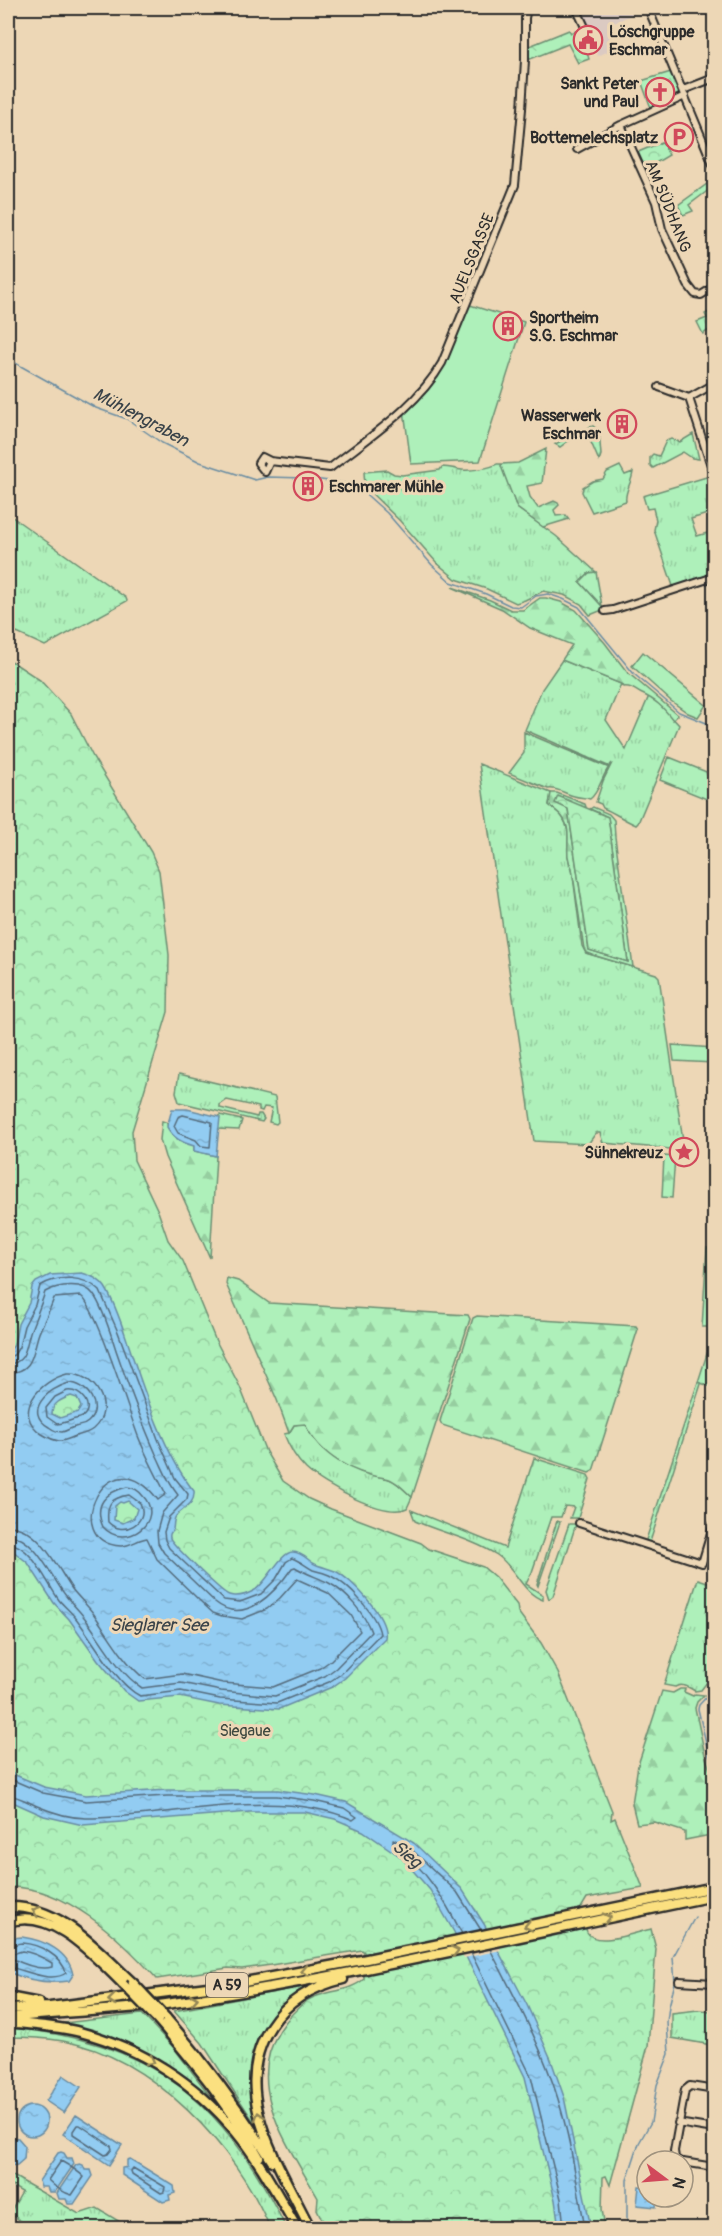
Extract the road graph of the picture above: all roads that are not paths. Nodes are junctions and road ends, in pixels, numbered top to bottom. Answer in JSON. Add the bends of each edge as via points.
{"nodes":[{"id":1,"x":527,"y":8,"type":"edge"},
{"id":2,"x":576,"y":8,"type":"edge"},
{"id":3,"x":648,"y":8,"type":"edge"},
{"id":4,"x":585,"y":27,"type":"dead end"},
{"id":5,"x":714,"y":78,"type":"edge"},
{"id":6,"x":684,"y":93,"type":"junction"},
{"id":7,"x":621,"y":126,"type":"junction"},
{"id":8,"x":577,"y":149,"type":"dead end"},
{"id":9,"x":714,"y":167,"type":"edge"},
{"id":10,"x":714,"y":287,"type":"edge"},
{"id":11,"x":695,"y":294,"type":"junction"},
{"id":12,"x":697,"y":303,"type":"dead end"},
{"id":13,"x":714,"y":384,"type":"edge"},
{"id":14,"x":659,"y":387,"type":"dead end"},
{"id":15,"x":689,"y":398,"type":"junction"},
{"id":16,"x":270,"y":461,"type":"dead end"},
{"id":17,"x":714,"y":475,"type":"edge"},
{"id":18,"x":714,"y":577,"type":"edge"},
{"id":19,"x":606,"y":611,"type":"dead end"},
{"id":20,"x":579,"y":1523,"type":"dead end"},
{"id":21,"x":714,"y":1523,"type":"edge"},
{"id":22,"x":714,"y":1887,"type":"edge"},
{"id":23,"x":714,"y":1896,"type":"edge"},
{"id":24,"x":8,"y":1907,"type":"edge"},
{"id":25,"x":586,"y":1919,"type":"junction"},
{"id":26,"x":8,"y":1922,"type":"edge"},
{"id":27,"x":363,"y":1967,"type":"junction"},
{"id":28,"x":679,"y":1981,"type":"dead end"},
{"id":29,"x":128,"y":1983,"type":"junction"},
{"id":30,"x":714,"y":1983,"type":"edge"},
{"id":31,"x":8,"y":1997,"type":"edge"},
{"id":32,"x":90,"y":2002,"type":"junction"},
{"id":33,"x":8,"y":2009,"type":"edge"},
{"id":34,"x":162,"y":2019,"type":"junction"},
{"id":35,"x":8,"y":2020,"type":"edge"},
{"id":36,"x":709,"y":2089,"type":"dead end"},
{"id":37,"x":678,"y":2123,"type":"junction"},
{"id":38,"x":714,"y":2129,"type":"edge"},
{"id":39,"x":675,"y":2149,"type":"edge"},
{"id":40,"x":695,"y":2165,"type":"edge"},
{"id":41,"x":714,"y":2168,"type":"edge"},
{"id":42,"x":290,"y":2189,"type":"junction"},
{"id":43,"x":298,"y":2229,"type":"edge"},
{"id":44,"x":310,"y":2229,"type":"edge"}],
"edges":[{"from":1,"to":16,"type":"street","name":"AUELSGASSE","via":[[515,185],[446,356],[434,377],[414,398],[330,468]]},
{"from":2,"to":4,"type":"street"},
{"from":3,"to":6,"type":"street"},
{"from":5,"to":6,"type":"street"},
{"from":6,"to":7,"type":"street"},
{"from":6,"to":9,"type":"street"},
{"from":7,"to":8,"type":"street"},
{"from":7,"to":11,"type":"street","name":"AM SÜDHANG","via":[[656,202],[665,238]]},
{"from":10,"to":11,"type":"street","via":[[704,294]]},
{"from":11,"to":12,"type":"street","name":"AM SÜDHANG"},
{"from":13,"to":15,"type":"street"},
{"from":14,"to":15,"type":"street"},
{"from":15,"to":17,"type":"street"},
{"from":18,"to":19,"type":"street"},
{"from":20,"to":21,"type":"street","via":[[702,1563]]},
{"from":22,"to":25,"type":"highway","number":"A 59"},
{"from":25,"to":23,"type":"highway","number":"A 59","one_way":true},
{"from":29,"to":24,"type":"highway","one_way":true,"via":[[89,1942],[63,1923],[34,1910]]},
{"from":25,"to":27,"type":"highway","number":"A 59","one_way":true},
{"from":27,"to":25,"type":"highway","number":"A 59","one_way":true},
{"from":26,"to":29,"type":"highway","via":[[35,1920],[60,1930]]},
{"from":27,"to":32,"type":"highway","number":"A 59","one_way":true},
{"from":35,"to":27,"type":"highway","number":"A 59","one_way":true,"via":[[166,2004]]},
{"from":42,"to":27,"type":"highway","one_way":true,"via":[[255,2102],[254,2078],[261,2046],[275,2020],[299,1998]]},
{"from":28,"to":30,"type":"street"},
{"from":29,"to":34,"type":"highway","bridge":true},
{"from":31,"to":32,"type":"highway","via":[[29,2002]]},
{"from":32,"to":33,"type":"highway","number":"A 59"},
{"from":34,"to":42,"type":"highway","via":[[235,2103]]},
{"from":34,"to":43,"type":"highway","via":[[251,2142]]},
{"from":35,"to":43,"type":"highway","one_way":true,"via":[[103,2039],[171,2073],[237,2133]]},
{"from":36,"to":37,"type":"street","via":[[686,2088]]},
{"from":37,"to":38,"type":"street"},
{"from":37,"to":39,"type":"street"},
{"from":40,"to":41,"type":"street"},
{"from":42,"to":44,"type":"highway"}]}
